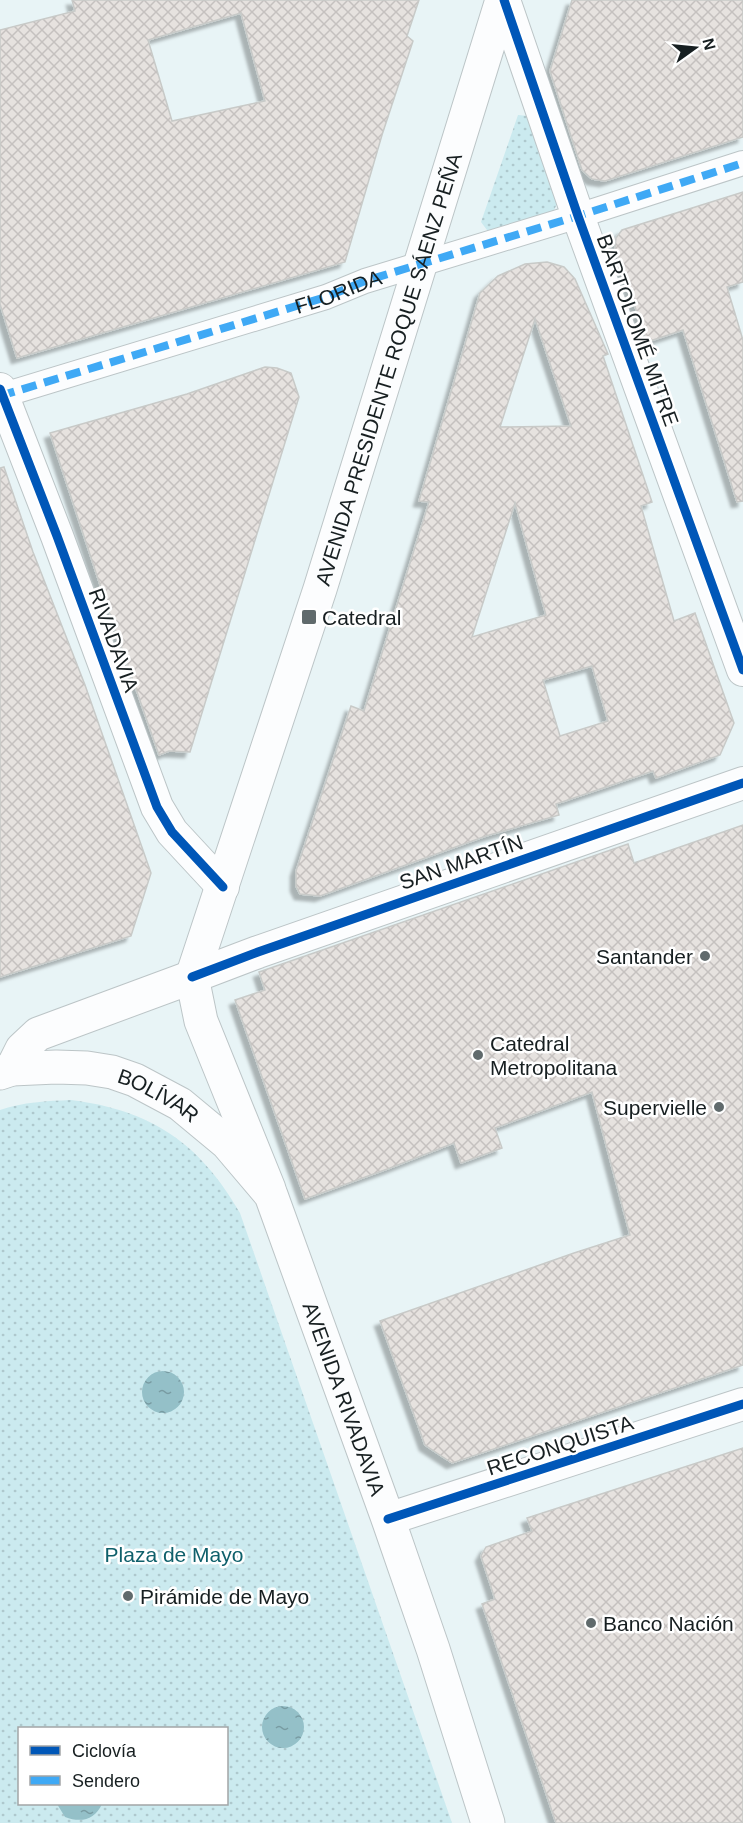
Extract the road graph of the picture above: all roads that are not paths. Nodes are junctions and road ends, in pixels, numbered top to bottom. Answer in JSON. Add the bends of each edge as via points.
{"nodes":[{"id":1,"x":503,"y":0,"type":"edge"},
{"id":2,"x":743,"y":163,"type":"edge"},
{"id":3,"x":578,"y":216,"type":"junction"},
{"id":4,"x":421,"y":263,"type":"junction"},
{"id":5,"x":1,"y":394,"type":"edge"},
{"id":6,"x":743,"y":670,"type":"edge"},
{"id":7,"x":743,"y":783,"type":"edge"},
{"id":8,"x":223,"y":887,"type":"junction"},
{"id":9,"x":192,"y":977,"type":"junction"},
{"id":10,"x":6,"y":1071,"type":"edge"},
{"id":11,"x":272,"y":1195,"type":"junction"},
{"id":12,"x":743,"y":1404,"type":"edge"},
{"id":13,"x":388,"y":1519,"type":"junction"},
{"id":14,"x":488,"y":1823,"type":"edge"}],
"edges":[{"from":1,"to":3,"type":"street","name":"BARTOLOMÉ MITRE"},
{"from":1,"to":4,"type":"main road","name":"AVENIDA PRESIDENTE ROQUE SÁENZ PEÑA"},
{"from":2,"to":3,"type":"street","name":"FLORIDA"},
{"from":3,"to":4,"type":"street","name":"FLORIDA"},
{"from":3,"to":6,"type":"street","name":"BARTOLOMÉ MITRE"},
{"from":4,"to":5,"type":"street","name":"FLORIDA","via":[[326,297]]},
{"from":4,"to":8,"type":"main road","name":"AVENIDA PRESIDENTE ROQUE SÁENZ PEÑA"},
{"from":5,"to":8,"type":"street","name":"RIVADAVIA","via":[[157,807],[172,832]]},
{"from":7,"to":9,"type":"street","name":"SAN MARTÍN"},
{"from":8,"to":9,"type":"main road","name":"AVENIDA PRESIDENTE ROQUE SÁENZ PEÑA"},
{"from":9,"to":10,"type":"main road","name":"BOLÍVAR","via":[[38,1034]]},
{"from":9,"to":11,"type":"main road","name":"AVENIDA RIVADAVIA","via":[[201,1021]]},
{"from":10,"to":11,"type":"main road","name":"BOLÍVAR","via":[[56,1066],[87,1068],[135,1080],[180,1104],[227,1143]]},
{"from":11,"to":13,"type":"main road","name":"AVENIDA RIVADAVIA"},
{"from":12,"to":13,"type":"street","name":"RECONQUISTA"},
{"from":13,"to":14,"type":"main road","name":"AVENIDA RIVADAVIA"}]}
